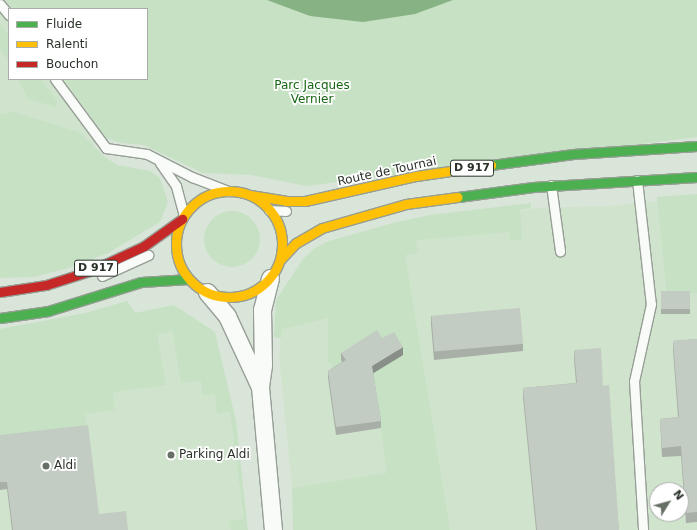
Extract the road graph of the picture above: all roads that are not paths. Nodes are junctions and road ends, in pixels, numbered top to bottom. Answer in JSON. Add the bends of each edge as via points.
{"nodes":[{"id":1,"x":0,"y":4,"type":"edge"},
{"id":2,"x":8,"y":14,"type":"edge"},
{"id":3,"x":56,"y":80,"type":"edge"},
{"id":4,"x":697,"y":146,"type":"edge"},
{"id":5,"x":697,"y":156,"type":"edge"},
{"id":6,"x":153,"y":157,"type":"junction"},
{"id":7,"x":697,"y":177,"type":"edge"},
{"id":8,"x":637,"y":180,"type":"junction"},
{"id":9,"x":551,"y":185,"type":"junction"},
{"id":10,"x":229,"y":191,"type":"junction"},
{"id":11,"x":250,"y":195,"type":"junction"},
{"id":12,"x":364,"y":198,"type":"dead end"},
{"id":13,"x":316,"y":209,"type":"dead end"},
{"id":14,"x":269,"y":210,"type":"junction"},
{"id":15,"x":183,"y":217,"type":"junction"},
{"id":16,"x":176,"y":234,"type":"junction"},
{"id":17,"x":165,"y":244,"type":"dead end"},
{"id":18,"x":157,"y":250,"type":"dead end"},
{"id":19,"x":560,"y":251,"type":"dead end"},
{"id":20,"x":280,"y":260,"type":"junction"},
{"id":21,"x":270,"y":278,"type":"junction"},
{"id":22,"x":189,"y":279,"type":"junction"},
{"id":23,"x":0,"y":292,"type":"edge"},
{"id":24,"x":206,"y":292,"type":"junction"},
{"id":25,"x":0,"y":301,"type":"edge"},
{"id":26,"x":0,"y":318,"type":"edge"},
{"id":27,"x":260,"y":387,"type":"junction"},
{"id":28,"x":273,"y":530,"type":"edge"},
{"id":29,"x":643,"y":530,"type":"edge"}],
"edges":[{"from":1,"to":2,"type":"lane"},
{"from":3,"to":6,"type":"lane","via":[[106,148]]},
{"from":4,"to":11,"type":"main road","name":"Route de Tournai","number":"D 917","via":[[595,152],[512,162],[416,176],[305,201],[286,201]]},
{"from":5,"to":12,"type":"lane","via":[[538,168],[412,186]]},
{"from":6,"to":10,"type":"lane","via":[[192,177]]},
{"from":6,"to":15,"type":"lane","via":[[173,179]]},
{"from":7,"to":8,"type":"main road","number":"D 917"},
{"from":8,"to":9,"type":"main road","number":"D 917"},
{"from":8,"to":29,"type":"lane","via":[[651,304],[634,381]]},
{"from":9,"to":19,"type":"lane"},
{"from":9,"to":20,"type":"main road","number":"D 917","via":[[468,194],[373,212],[314,232],[296,242]]},
{"from":10,"to":11,"type":"main road"},
{"from":10,"to":15,"type":"main road","via":[[203,197]]},
{"from":11,"to":14,"type":"main road"},
{"from":13,"to":14,"type":"lane","via":[[287,212]]},
{"from":14,"to":20,"type":"main road","via":[[280,233]]},
{"from":15,"to":16,"type":"main road"},
{"from":15,"to":23,"type":"main road","number":"D 917","via":[[144,246],[90,271],[40,286]]},
{"from":16,"to":17,"type":"lane"},
{"from":16,"to":22,"type":"main road","via":[[176,255]]},
{"from":18,"to":25,"type":"lane","via":[[118,270],[63,289],[39,296]]},
{"from":20,"to":21,"type":"main road"},
{"from":21,"to":24,"type":"main road","via":[[260,287],[240,296],[227,297]]},
{"from":21,"to":27,"type":"street","via":[[262,309],[263,365]]},
{"from":22,"to":24,"type":"main road"},
{"from":22,"to":26,"type":"main road","number":"D 917","via":[[166,278],[141,282],[58,308]]},
{"from":24,"to":27,"type":"street","via":[[227,316]]},
{"from":27,"to":28,"type":"street"}]}
